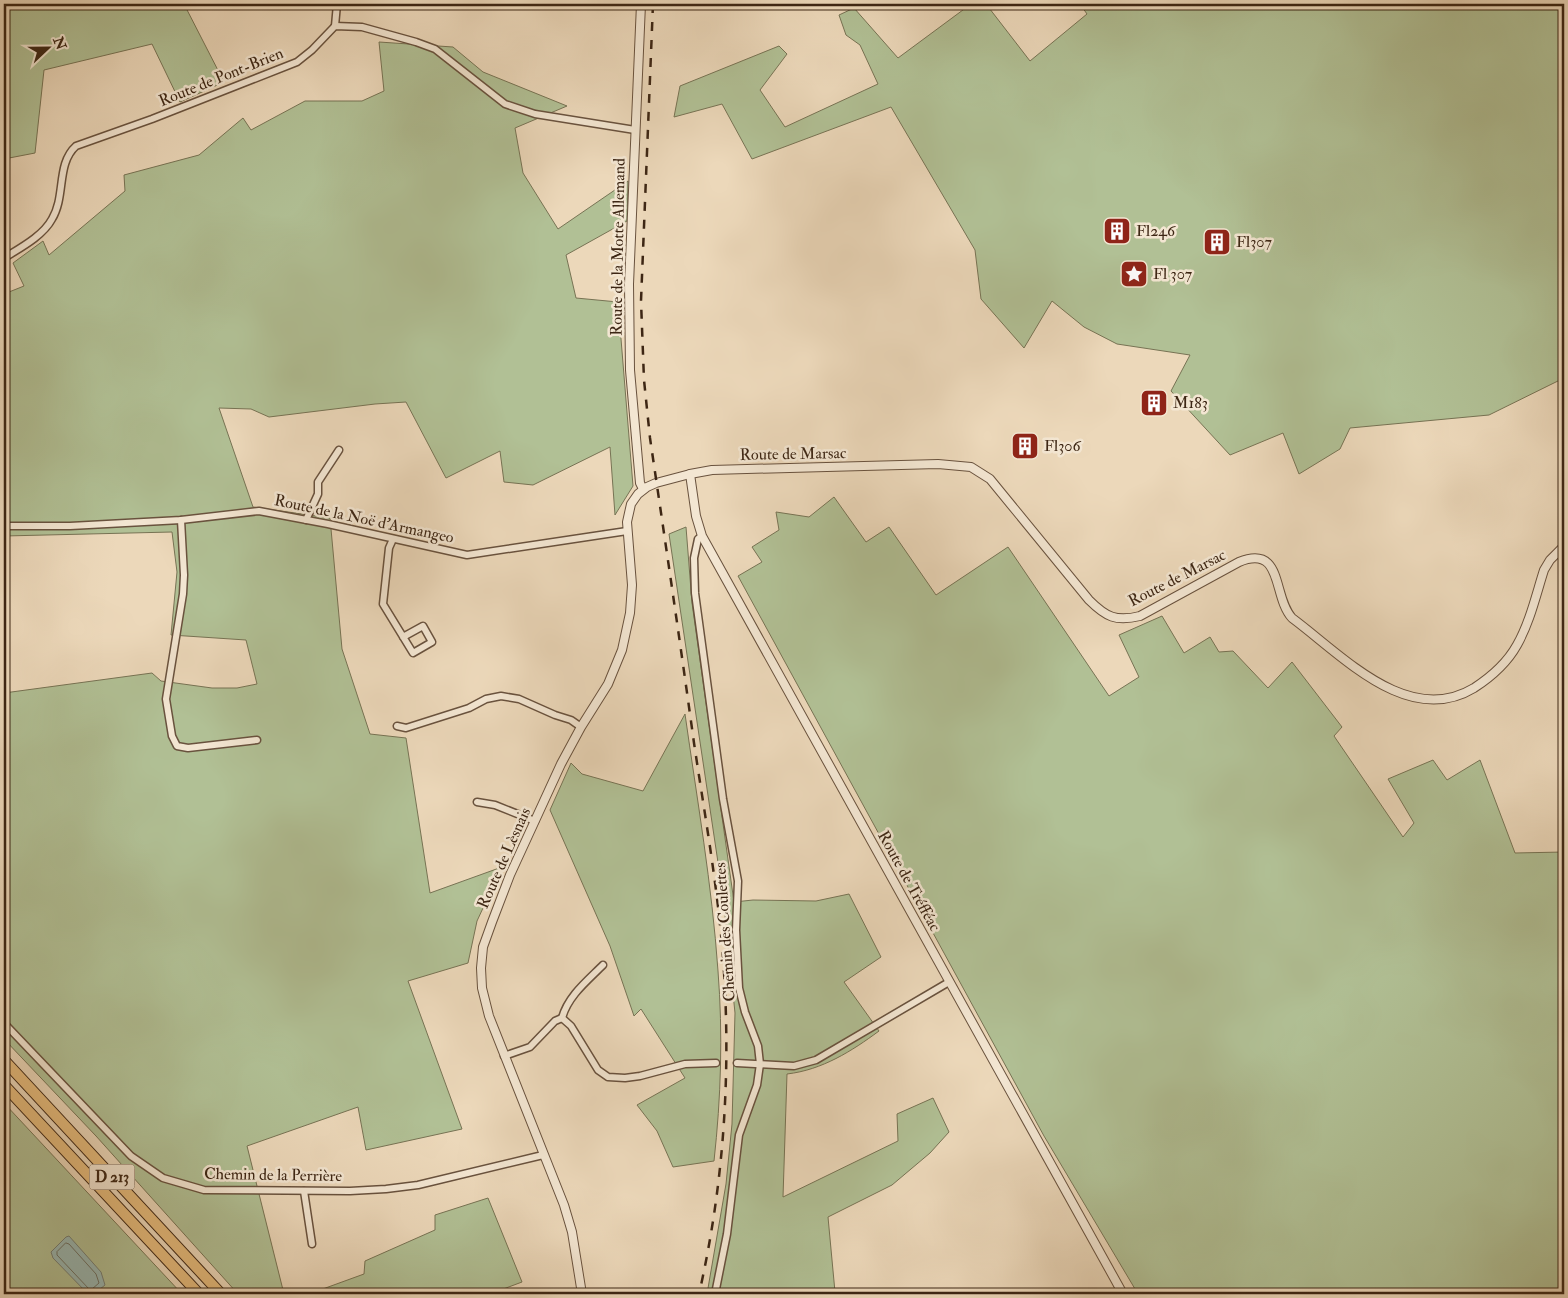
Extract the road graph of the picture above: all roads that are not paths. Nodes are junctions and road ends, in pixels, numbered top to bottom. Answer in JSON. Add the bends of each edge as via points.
{"nodes":[{"id":1,"x":337,"y":4,"type":"edge"},
{"id":2,"x":641,"y":4,"type":"edge"},
{"id":3,"x":336,"y":26,"type":"junction"},
{"id":4,"x":634,"y":130,"type":"junction"},
{"id":5,"x":4,"y":258,"type":"edge"},
{"id":6,"x":339,"y":450,"type":"dead end"},
{"id":7,"x":690,"y":474,"type":"junction"},
{"id":8,"x":643,"y":489,"type":"junction"},
{"id":9,"x":180,"y":520,"type":"junction"},
{"id":10,"x":306,"y":520,"type":"junction"},
{"id":11,"x":4,"y":526,"type":"edge"},
{"id":12,"x":627,"y":530,"type":"junction"},
{"id":13,"x":702,"y":536,"type":"junction"},
{"id":14,"x":392,"y":539,"type":"junction"},
{"id":15,"x":1564,"y":546,"type":"edge"},
{"id":16,"x":404,"y":637,"type":"junction"},
{"id":17,"x":397,"y":726,"type":"dead end"},
{"id":18,"x":581,"y":726,"type":"junction"},
{"id":19,"x":257,"y":740,"type":"dead end"},
{"id":20,"x":477,"y":802,"type":"dead end"},
{"id":21,"x":535,"y":821,"type":"junction"},
{"id":22,"x":603,"y":966,"type":"dead end"},
{"id":23,"x":949,"y":982,"type":"junction"},
{"id":24,"x":562,"y":1018,"type":"junction"},
{"id":25,"x":4,"y":1023,"type":"edge"},
{"id":26,"x":504,"y":1056,"type":"junction"},
{"id":27,"x":4,"y":1060,"type":"edge"},
{"id":28,"x":716,"y":1063,"type":"dead end"},
{"id":29,"x":737,"y":1063,"type":"dead end"},
{"id":30,"x":760,"y":1064,"type":"junction"},
{"id":31,"x":4,"y":1085,"type":"edge"},
{"id":32,"x":543,"y":1155,"type":"junction"},
{"id":33,"x":304,"y":1190,"type":"junction"},
{"id":34,"x":312,"y":1244,"type":"dead end"},
{"id":35,"x":199,"y":1294,"type":"edge"},
{"id":36,"x":221,"y":1294,"type":"edge"},
{"id":37,"x":582,"y":1294,"type":"edge"},
{"id":38,"x":715,"y":1294,"type":"edge"},
{"id":39,"x":1123,"y":1294,"type":"edge"}],
"edges":[{"from":1,"to":3,"type":"street"},
{"from":2,"to":4,"type":"street","name":"Route de la Motte Allemand"},
{"from":3,"to":4,"type":"street","via":[[362,27],[435,49],[506,104],[536,114]]},
{"from":3,"to":5,"type":"street","name":"Route de Pont-Brien","via":[[297,62],[76,146],[68,153],[64,164],[59,206],[52,221],[41,233]]},
{"from":4,"to":8,"type":"street","name":"Route de la Motte Allemand","via":[[630,370]]},
{"from":6,"to":10,"type":"street","via":[[318,482],[318,494]]},
{"from":7,"to":8,"type":"street"},
{"from":7,"to":13,"type":"street","name":"Route de Tréfféac"},
{"from":7,"to":15,"type":"street","name":"Route de Marsac","via":[[730,469],[938,464],[971,467],[990,479],[1089,600],[1107,615],[1128,619],[1140,616],[1239,562],[1260,557],[1274,571],[1283,604],[1292,618],[1380,684],[1424,700],[1461,695],[1482,683],[1501,666],[1517,645],[1544,570]]},
{"from":8,"to":12,"type":"street","name":"Route de Lèsnais","via":[[631,504]]},
{"from":9,"to":10,"type":"street","name":"Route de la Noë d'Armangeo","via":[[259,511]]},
{"from":9,"to":11,"type":"street","name":"Route de la Noë d'Armangeo"},
{"from":9,"to":19,"type":"street","via":[[183,594],[166,699],[172,736],[177,746],[188,748]]},
{"from":10,"to":14,"type":"street","name":"Route de la Noë d'Armangeo"},
{"from":12,"to":14,"type":"street","name":"Route de la Noë d'Armangeo","via":[[467,555]]},
{"from":12,"to":18,"type":"street","name":"Route de Lèsnais","via":[[631,594],[622,650],[608,684]]},
{"from":13,"to":23,"type":"street","name":"Route de Tréfféac"},
{"from":13,"to":30,"type":"street","name":"Chemin des Coulettes","via":[[698,539],[694,558],[695,593],[723,798],[738,881],[739,988],[758,1046]]},
{"from":14,"to":16,"type":"street","via":[[383,604]]},
{"from":16,"to":16,"type":"street","via":[[413,653],[432,642],[422,626]]},
{"from":17,"to":18,"type":"street","via":[[406,728],[501,696],[519,699]]},
{"from":18,"to":21,"type":"street","name":"Route de Lèsnais"},
{"from":20,"to":21,"type":"street","via":[[495,805]]},
{"from":21,"to":26,"type":"street","name":"Route de Lèsnais","via":[[510,874],[483,947],[482,988]]},
{"from":22,"to":24,"type":"street","via":[[583,985],[565,1008]]},
{"from":23,"to":30,"type":"street","via":[[816,1060],[794,1066]]},
{"from":23,"to":39,"type":"street","name":"Route de Tréfféac"},
{"from":24,"to":26,"type":"street","via":[[530,1047]]},
{"from":24,"to":28,"type":"street","via":[[571,1026],[598,1070],[608,1077],[625,1078],[685,1064]]},
{"from":25,"to":33,"type":"street","name":"Chemin de la Perrière","via":[[131,1156],[163,1178],[204,1190]]},
{"from":26,"to":32,"type":"street","name":"Route de Lèsnais"},
{"from":27,"to":36,"type":"highway","number":"D 213"},
{"from":29,"to":30,"type":"street"},
{"from":30,"to":38,"type":"street","name":"Chemin des Coulettes","via":[[757,1085],[739,1136],[727,1234]]},
{"from":31,"to":35,"type":"highway","number":"D 213"},
{"from":32,"to":33,"type":"street","name":"Chemin de la Perrière","via":[[418,1185],[350,1191]]},
{"from":32,"to":37,"type":"street","name":"Route de Lèsnais","via":[[572,1232]]},
{"from":33,"to":34,"type":"street"}]}
